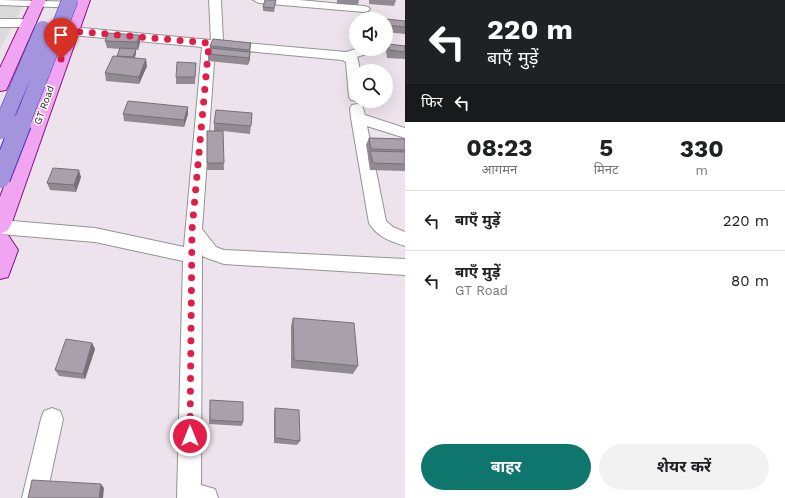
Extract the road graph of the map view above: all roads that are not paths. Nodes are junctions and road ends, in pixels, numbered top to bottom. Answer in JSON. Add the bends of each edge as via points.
{"nodes":[{"id":1,"x":56,"y":0,"type":"edge"},
{"id":2,"x":215,"y":0,"type":"edge"},
{"id":3,"x":259,"y":0,"type":"edge"},
{"id":4,"x":0,"y":2,"type":"edge"},
{"id":5,"x":38,"y":2,"type":"edge"},
{"id":6,"x":78,"y":2,"type":"edge"},
{"id":7,"x":364,"y":9,"type":"edge"},
{"id":8,"x":0,"y":23,"type":"edge"},
{"id":9,"x":30,"y":23,"type":"junction"},
{"id":10,"x":72,"y":31,"type":"junction"},
{"id":11,"x":213,"y":44,"type":"junction"},
{"id":12,"x":348,"y":56,"type":"joint"},
{"id":13,"x":352,"y":64,"type":"edge"},
{"id":14,"x":5,"y":65,"type":"edge"},
{"id":15,"x":0,"y":86,"type":"edge"},
{"id":16,"x":357,"y":108,"type":"edge"},
{"id":17,"x":358,"y":118,"type":"junction"},
{"id":18,"x":0,"y":129,"type":"edge"},
{"id":19,"x":405,"y":133,"type":"edge"},
{"id":20,"x":7,"y":183,"type":"edge"},
{"id":21,"x":0,"y":226,"type":"edge"},
{"id":22,"x":192,"y":230,"type":"junction"},
{"id":23,"x":405,"y":239,"type":"edge"},
{"id":24,"x":0,"y":241,"type":"edge"},
{"id":25,"x":192,"y":256,"type":"junction"},
{"id":26,"x":405,"y":267,"type":"edge"},
{"id":27,"x":0,"y":270,"type":"edge"},
{"id":28,"x":52,"y":419,"type":"dead end"},
{"id":29,"x":34,"y":498,"type":"edge"},
{"id":30,"x":194,"y":498,"type":"edge"}],
"edges":[{"from":1,"to":18,"type":"highway","bridge":true},
{"from":2,"to":11,"type":"street"},
{"from":3,"to":7,"type":"street"},
{"from":4,"to":5,"type":"street"},
{"from":5,"to":6,"type":"street"},
{"from":5,"to":9,"type":"main road"},
{"from":6,"to":10,"type":"main road","name":"GT Road"},
{"from":6,"to":20,"type":"highway","bridge":true},
{"from":8,"to":9,"type":"street"},
{"from":9,"to":14,"type":"main road"},
{"from":10,"to":11,"type":"street"},
{"from":10,"to":20,"type":"main road","name":"GT Road"},
{"from":11,"to":12,"type":"street"},
{"from":11,"to":22,"type":"street"},
{"from":12,"to":13,"type":"street"},
{"from":14,"to":15,"type":"main road"},
{"from":16,"to":17,"type":"street"},
{"from":17,"to":19,"type":"street"},
{"from":17,"to":23,"type":"street","via":[[378,223],[389,234]]},
{"from":20,"to":21,"type":"main road","name":"GT Road"},
{"from":21,"to":25,"type":"street","via":[[95,235]]},
{"from":22,"to":25,"type":"street"},
{"from":22,"to":26,"type":"street","via":[[210,252],[224,257]]},
{"from":24,"to":27,"type":"main road","via":[[7,250]]},
{"from":25,"to":30,"type":"street"},
{"from":28,"to":29,"type":"street"}]}
